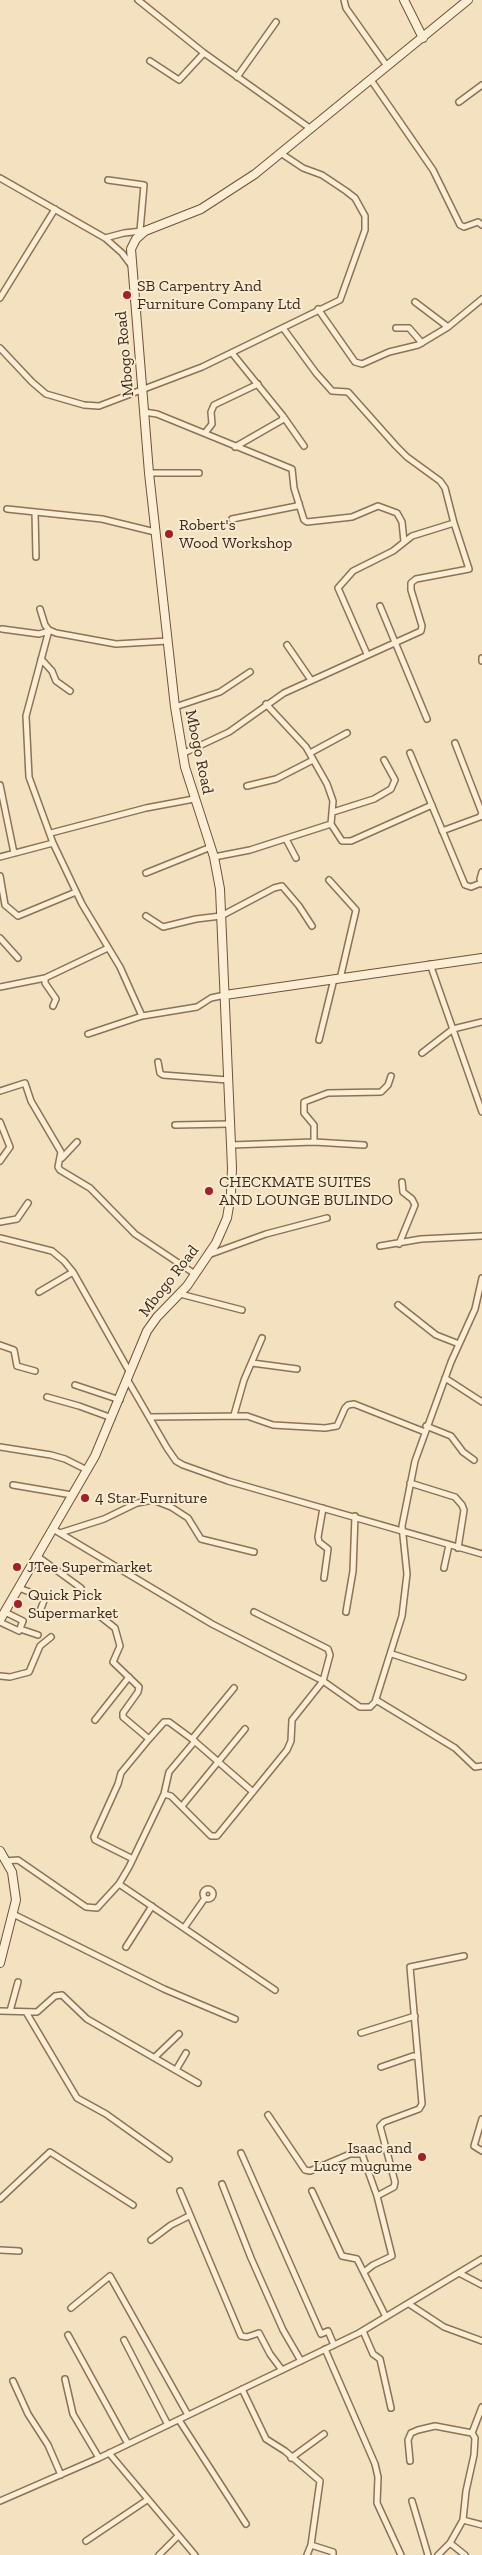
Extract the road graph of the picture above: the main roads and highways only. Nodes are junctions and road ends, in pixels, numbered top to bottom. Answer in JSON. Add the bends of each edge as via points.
{"nodes":[{"id":1,"x":404,"y":0,"type":"edge"},
{"id":2,"x":468,"y":0,"type":"edge"},
{"id":3,"x":423,"y":38,"type":"junction"},
{"id":4,"x":482,"y":958,"type":"edge"},
{"id":5,"x":224,"y":995,"type":"junction"},
{"id":6,"x":0,"y":1621,"type":"edge"},
{"id":7,"x":0,"y":1851,"type":"edge"},
{"id":8,"x":0,"y":1963,"type":"edge"}],
"edges":[{"from":1,"to":3,"type":"main road"},
{"from":2,"to":3,"type":"main road"},
{"from":3,"to":5,"type":"main road","name":"Mbogo Road","via":[[239,186],[201,209],[142,231],[133,243],[130,256],[154,532],[174,707],[182,754],[218,875]]},
{"from":4,"to":5,"type":"main road"},
{"from":5,"to":6,"type":"main road","name":"Mbogo Road","via":[[231,1145],[230,1206],[221,1233],[180,1294],[147,1331],[120,1400],[87,1470],[56,1531],[37,1556]]},
{"from":7,"to":8,"type":"main road","via":[[16,1890],[14,1914]]}]}
